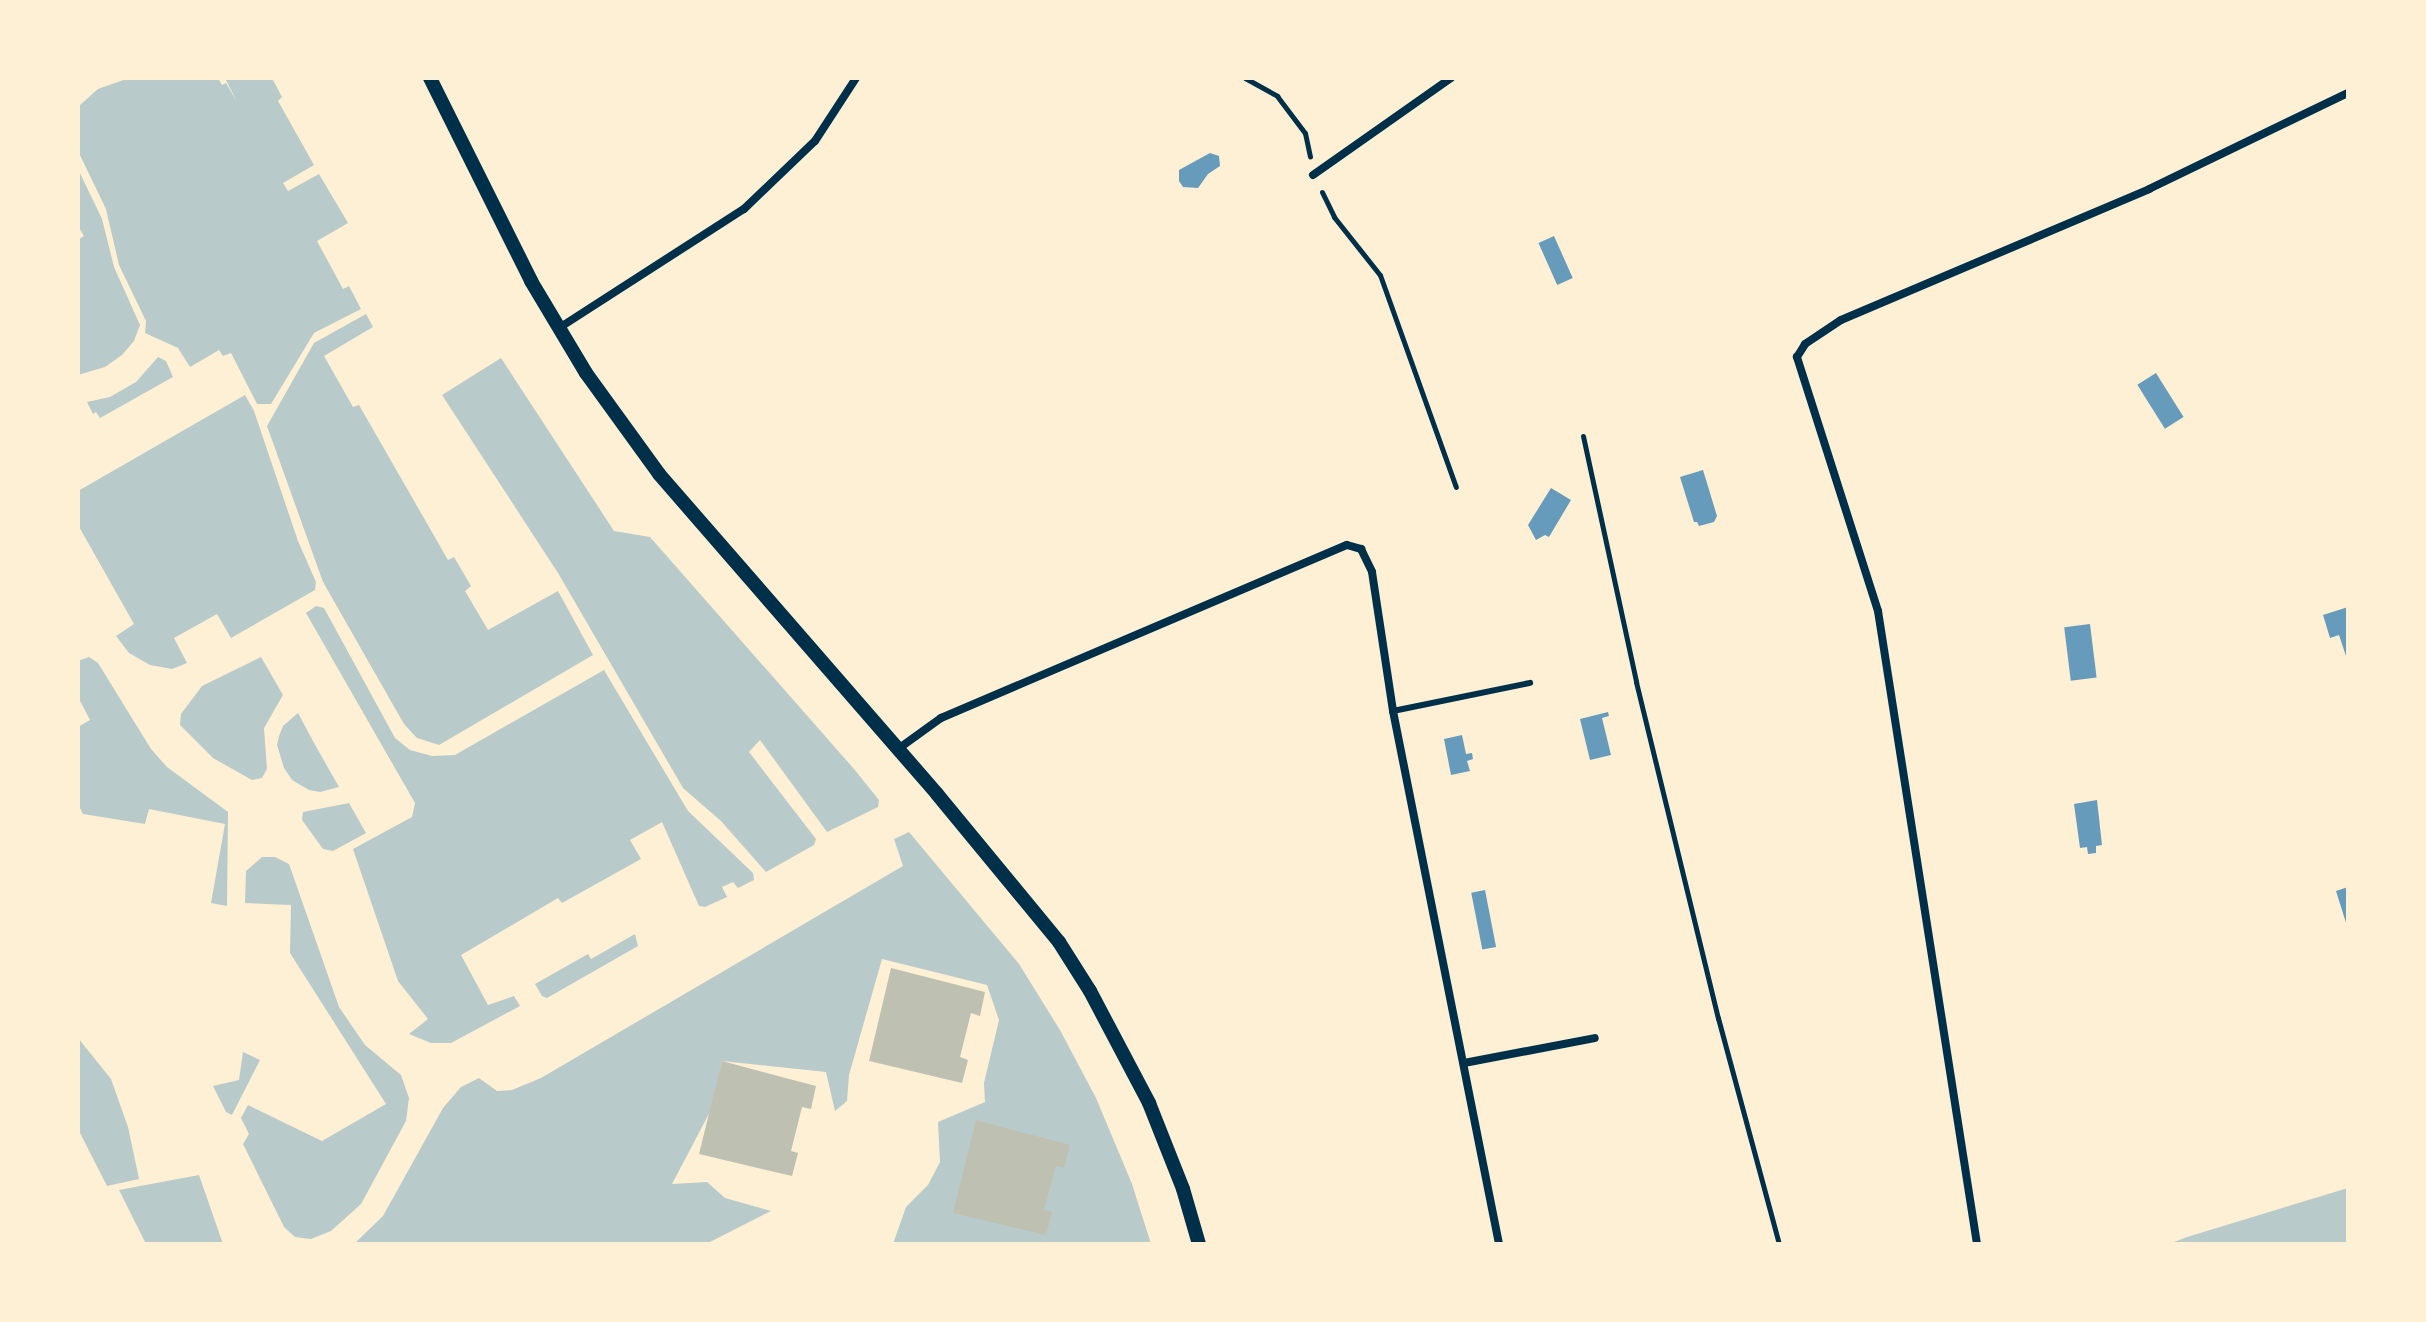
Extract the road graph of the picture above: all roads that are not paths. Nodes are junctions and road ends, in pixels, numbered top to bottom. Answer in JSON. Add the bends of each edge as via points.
{"nodes":[{"id":1,"x":430,"y":78,"type":"edge"},
{"id":2,"x":856,"y":78,"type":"edge"},
{"id":3,"x":1451,"y":78,"type":"edge"},
{"id":4,"x":2348,"y":93,"type":"edge"},
{"id":5,"x":1313,"y":175,"type":"road end"},
{"id":6,"x":559,"y":328,"type":"junction"},
{"id":7,"x":1530,"y":683,"type":"dead end"},
{"id":8,"x":1393,"y":711,"type":"junction"},
{"id":9,"x":898,"y":749,"type":"junction"},
{"id":10,"x":1595,"y":1038,"type":"dead end"},
{"id":11,"x":1464,"y":1063,"type":"junction"},
{"id":12,"x":1199,"y":1244,"type":"edge"},
{"id":13,"x":1499,"y":1244,"type":"edge"},
{"id":14,"x":1977,"y":1244,"type":"edge"}],
"edges":[{"from":1,"to":6,"type":"street"},
{"from":2,"to":6,"type":"street","via":[[815,141],[744,209]]},
{"from":3,"to":5,"type":"street"},
{"from":4,"to":14,"type":"street","via":[[2149,189],[1841,320],[1805,344],[1797,357],[1878,611]]},
{"from":6,"to":9,"type":"street","via":[[659,474]]},
{"from":7,"to":8,"type":"lane"},
{"from":8,"to":9,"type":"street","via":[[1372,572],[1361,549],[1347,545],[941,718]]},
{"from":8,"to":11,"type":"street"},
{"from":9,"to":12,"type":"street","via":[[1028,902],[1090,991],[1149,1103]]},
{"from":10,"to":11,"type":"street"},
{"from":11,"to":13,"type":"street"}]}
